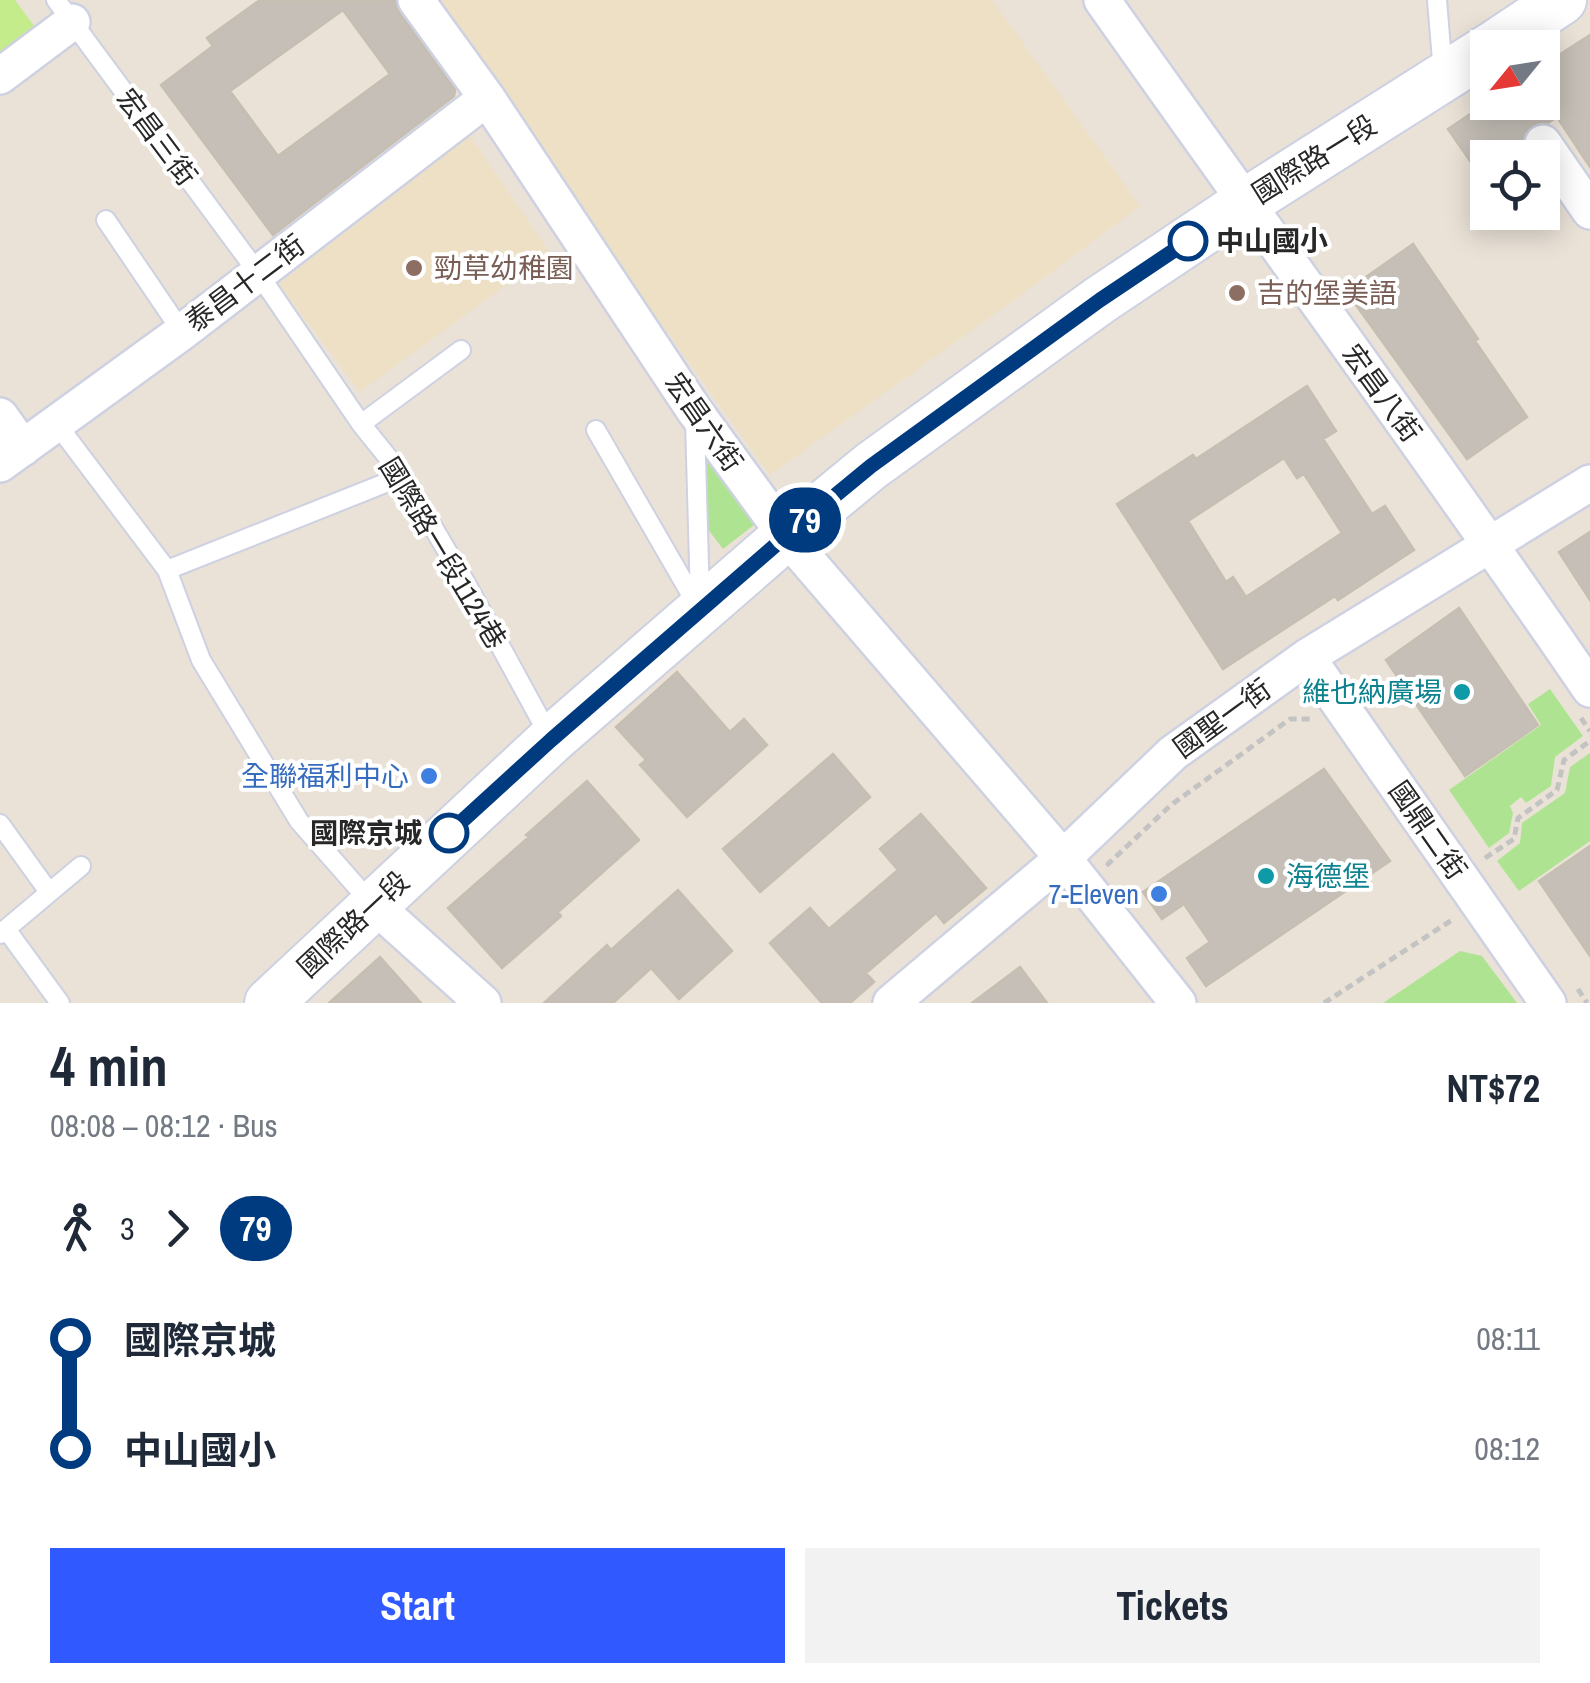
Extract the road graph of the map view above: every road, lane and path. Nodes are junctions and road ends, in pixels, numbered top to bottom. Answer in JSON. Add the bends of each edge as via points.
{"nodes":[{"id":1,"x":416,"y":0,"type":"edge"},
{"id":2,"x":1102,"y":0,"type":"edge"},
{"id":3,"x":1437,"y":0,"type":"edge"},
{"id":4,"x":1562,"y":0,"type":"edge"},
{"id":5,"x":64,"y":11,"type":"edge"},
{"id":6,"x":1516,"y":30,"type":"edge"},
{"id":7,"x":1470,"y":61,"type":"edge"},
{"id":8,"x":0,"y":76,"type":"edge"},
{"id":9,"x":1444,"y":78,"type":"junction"},
{"id":10,"x":487,"y":98,"type":"junction"},
{"id":11,"x":1560,"y":167,"type":"edge"},
{"id":12,"x":1244,"y":203,"type":"junction"},
{"id":13,"x":1590,"y":210,"type":"edge"},
{"id":14,"x":106,"y":220,"type":"dead end"},
{"id":15,"x":258,"y":273,"type":"junction"},
{"id":16,"x":182,"y":332,"type":"junction"},
{"id":17,"x":461,"y":350,"type":"dead end"},
{"id":18,"x":694,"y":410,"type":"junction"},
{"id":19,"x":0,"y":416,"type":"edge"},
{"id":20,"x":56,"y":423,"type":"junction"},
{"id":21,"x":361,"y":424,"type":"junction"},
{"id":22,"x":596,"y":430,"type":"dead end"},
{"id":23,"x":11,"y":456,"type":"edge"},
{"id":24,"x":403,"y":476,"type":"junction"},
{"id":25,"x":1590,"y":483,"type":"edge"},
{"id":26,"x":786,"y":536,"type":"junction"},
{"id":27,"x":1490,"y":543,"type":"junction"},
{"id":28,"x":167,"y":570,"type":"junction"},
{"id":29,"x":700,"y":610,"type":"junction"},
{"id":30,"x":1307,"y":657,"type":"junction"},
{"id":31,"x":1584,"y":702,"type":"edge"},
{"id":32,"x":1318,"y":719,"type":"dead end"},
{"id":33,"x":1590,"y":731,"type":"edge"},
{"id":34,"x":551,"y":740,"type":"junction"},
{"id":35,"x":1590,"y":742,"type":"edge"},
{"id":36,"x":0,"y":824,"type":"edge"},
{"id":37,"x":1063,"y":858,"type":"junction"},
{"id":38,"x":1484,"y":858,"type":"dead end"},
{"id":39,"x":1108,"y":864,"type":"dead end"},
{"id":40,"x":81,"y":866,"type":"dead end"},
{"id":41,"x":50,"y":892,"type":"junction"},
{"id":42,"x":373,"y":904,"type":"junction"},
{"id":43,"x":1453,"y":919,"type":"dead end"},
{"id":44,"x":3,"y":931,"type":"edge"},
{"id":45,"x":60,"y":1003,"type":"edge"},
{"id":46,"x":269,"y":1003,"type":"edge"},
{"id":47,"x":483,"y":1003,"type":"edge"},
{"id":48,"x":892,"y":1003,"type":"edge"},
{"id":49,"x":1178,"y":1003,"type":"edge"},
{"id":50,"x":1324,"y":1003,"type":"edge"},
{"id":51,"x":1548,"y":1003,"type":"edge"}],
"edges":[{"from":1,"to":10,"type":"street","name":"宏昌六街"},
{"from":2,"to":12,"type":"street","name":"宏昌八街"},
{"from":3,"to":9,"type":"lane"},
{"from":4,"to":6,"type":"street","name":"國際路一段"},
{"from":5,"to":8,"type":"street"},
{"from":5,"to":15,"type":"lane","name":"宏昌三街"},
{"from":7,"to":9,"type":"street","name":"國際路一段"},
{"from":9,"to":12,"type":"street","name":"國際路一段"},
{"from":10,"to":15,"type":"street","name":"泰昌十二街"},
{"from":10,"to":18,"type":"street","name":"宏昌六街"},
{"from":11,"to":13,"type":"street"},
{"from":12,"to":26,"type":"street","name":"國際路一段","via":[[871,466]]},
{"from":12,"to":27,"type":"street","name":"宏昌八街"},
{"from":14,"to":16,"type":"lane"},
{"from":15,"to":16,"type":"street","name":"泰昌十二街"},
{"from":15,"to":21,"type":"lane","name":"國際路一段1124巷"},
{"from":16,"to":20,"type":"street","name":"泰昌十二街"},
{"from":17,"to":21,"type":"lane"},
{"from":18,"to":26,"type":"street","name":"宏昌六街"},
{"from":18,"to":29,"type":"lane"},
{"from":19,"to":23,"type":"street"},
{"from":20,"to":23,"type":"street","name":"泰昌十二街"},
{"from":20,"to":28,"type":"lane"},
{"from":21,"to":24,"type":"lane","name":"國際路一段1124巷"},
{"from":22,"to":29,"type":"lane"},
{"from":24,"to":28,"type":"lane"},
{"from":24,"to":34,"type":"lane","name":"國際路一段1124巷"},
{"from":25,"to":27,"type":"street","name":"國聖一街"},
{"from":26,"to":29,"type":"street","name":"國際路一段"},
{"from":26,"to":37,"type":"street","name":"宏昌六街"},
{"from":27,"to":30,"type":"street","name":"國聖一街"},
{"from":27,"to":31,"type":"street","name":"宏昌八街"},
{"from":28,"to":42,"type":"lane","via":[[201,660],[299,820]]},
{"from":29,"to":34,"type":"street","name":"國際路一段"},
{"from":30,"to":37,"type":"street","name":"國聖一街","via":[[1173,753]]},
{"from":30,"to":51,"type":"street","name":"國鼎二街"},
{"from":31,"to":33,"type":"path"},
{"from":32,"to":39,"type":"path","via":[[1290,719],[1171,806]]},
{"from":34,"to":42,"type":"street","name":"國際路一段"},
{"from":35,"to":38,"type":"path","via":[[1564,760],[1557,790],[1518,818],[1514,839]]},
{"from":36,"to":41,"type":"lane"},
{"from":37,"to":48,"type":"street","name":"國聖一街"},
{"from":37,"to":49,"type":"street","name":"宏昌六街"},
{"from":40,"to":41,"type":"lane"},
{"from":41,"to":44,"type":"lane"},
{"from":42,"to":46,"type":"street","name":"國際路一段"},
{"from":42,"to":47,"type":"street"},
{"from":43,"to":50,"type":"path"},
{"from":44,"to":45,"type":"lane"}]}
